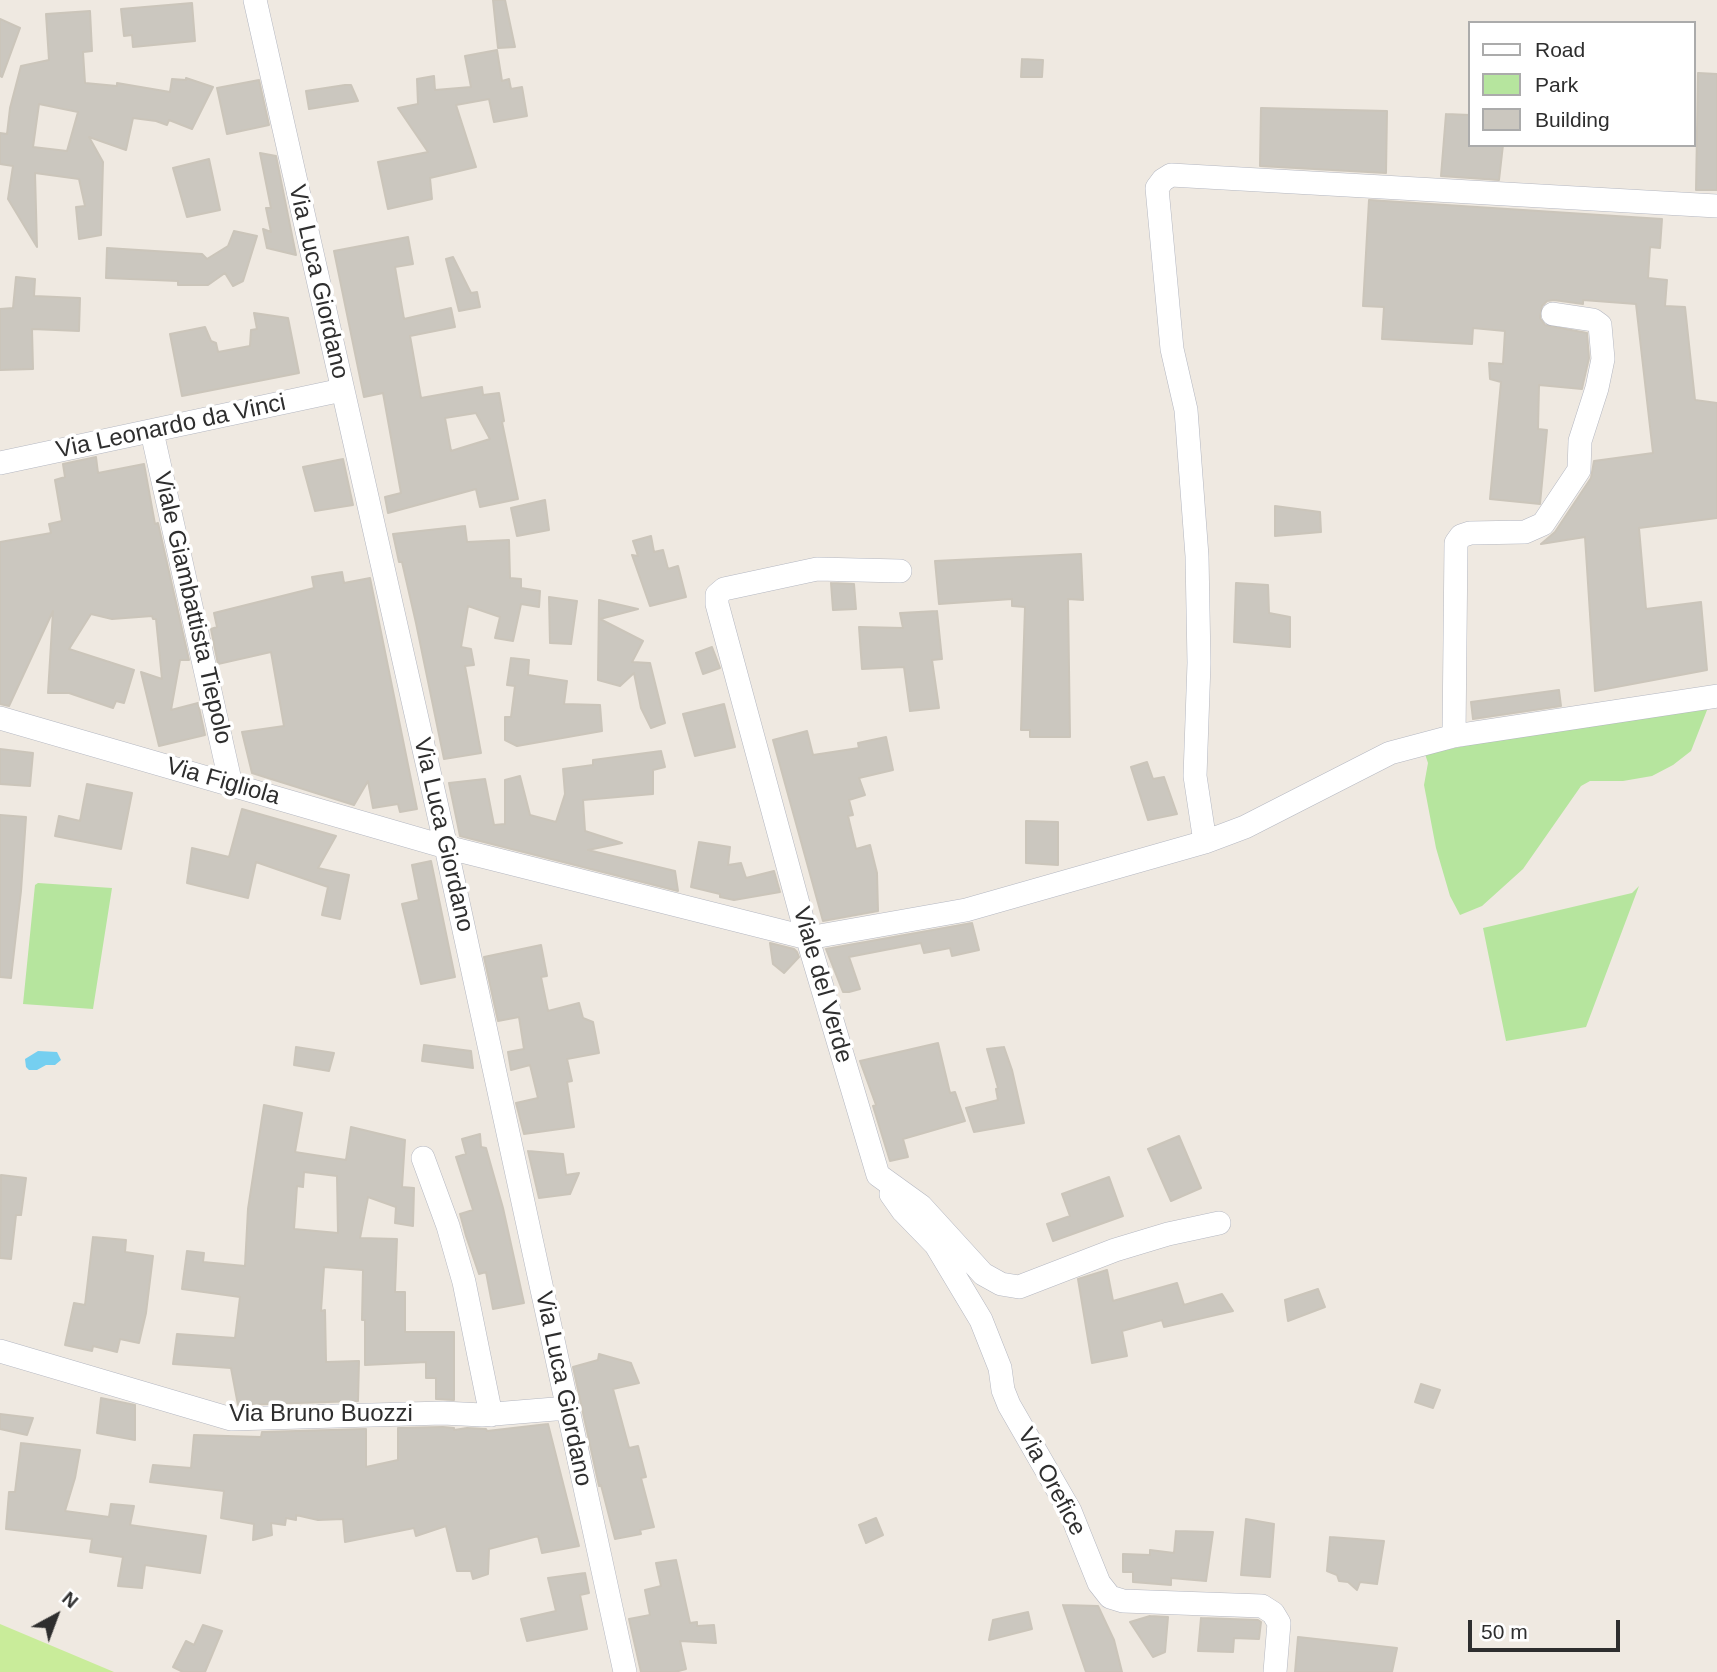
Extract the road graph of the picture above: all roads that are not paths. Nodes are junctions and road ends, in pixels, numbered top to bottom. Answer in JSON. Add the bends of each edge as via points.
{"nodes":[{"id":1,"x":254,"y":0,"type":"edge"},
{"id":2,"x":1717,"y":205,"type":"edge"},
{"id":3,"x":1553,"y":314,"type":"dead end"},
{"id":4,"x":342,"y":390,"type":"junction"},
{"id":5,"x":152,"y":432,"type":"junction"},
{"id":6,"x":0,"y":463,"type":"edge"},
{"id":7,"x":900,"y":571,"type":"dead end"},
{"id":8,"x":1717,"y":696,"type":"edge"},
{"id":9,"x":0,"y":718,"type":"edge"},
{"id":10,"x":1454,"y":736,"type":"junction"},
{"id":11,"x":232,"y":785,"type":"junction"},
{"id":12,"x":1205,"y":842,"type":"junction"},
{"id":13,"x":446,"y":847,"type":"junction"},
{"id":14,"x":808,"y":938,"type":"junction"},
{"id":15,"x":423,"y":1158,"type":"dead end"},
{"id":16,"x":878,"y":1175,"type":"junction"},
{"id":17,"x":1219,"y":1223,"type":"dead end"},
{"id":18,"x":0,"y":1351,"type":"edge"},
{"id":19,"x":567,"y":1408,"type":"junction"},
{"id":20,"x":491,"y":1415,"type":"junction"},
{"id":21,"x":625,"y":1672,"type":"edge"},
{"id":22,"x":1275,"y":1672,"type":"edge"}],
"edges":[{"from":1,"to":4,"type":"street","name":"Via Luca Giordano"},
{"from":2,"to":12,"type":"street","via":[[1171,175],[1163,180],[1157,188],[1172,349],[1186,410],[1195,530],[1199,663],[1195,776]]},
{"from":3,"to":10,"type":"street","via":[[1600,325],[1603,359],[1580,441],[1578,470],[1543,524],[1525,532],[1469,533],[1455,543]]},
{"from":4,"to":5,"type":"street","name":"Via Leonardo da Vinci"},
{"from":4,"to":13,"type":"street","name":"Via Luca Giordano"},
{"from":5,"to":6,"type":"street","name":"Via Leonardo da Vinci"},
{"from":5,"to":11,"type":"street","name":"Viale Giambattista Tiepolo"},
{"from":7,"to":14,"type":"street","name":"Viale del Verde","via":[[817,569],[724,589],[717,595]]},
{"from":8,"to":10,"type":"street"},
{"from":9,"to":11,"type":"street","name":"Via Figliola"},
{"from":10,"to":12,"type":"street","via":[[1390,753],[1245,827]]},
{"from":11,"to":13,"type":"street","name":"Via Figliola"},
{"from":12,"to":14,"type":"street","via":[[966,910]]},
{"from":13,"to":14,"type":"street","name":"Via Figliola"},
{"from":13,"to":19,"type":"street","name":"Via Luca Giordano"},
{"from":14,"to":16,"type":"street","name":"Viale del Verde"},
{"from":15,"to":20,"type":"street","via":[[464,1282]]},
{"from":16,"to":17,"type":"street","via":[[921,1206],[984,1274],[1019,1287],[1115,1250]]},
{"from":16,"to":22,"type":"street","name":"Via Orefice","via":[[903,1212],[936,1245],[981,1320],[1009,1405],[1070,1511],[1099,1583],[1110,1597],[1262,1606],[1279,1623]]},
{"from":18,"to":20,"type":"street","name":"Via Bruno Buozzi","via":[[232,1419]]},
{"from":19,"to":20,"type":"street","name":"Via Bruno Buozzi"},
{"from":19,"to":21,"type":"street","name":"Via Luca Giordano"}]}
